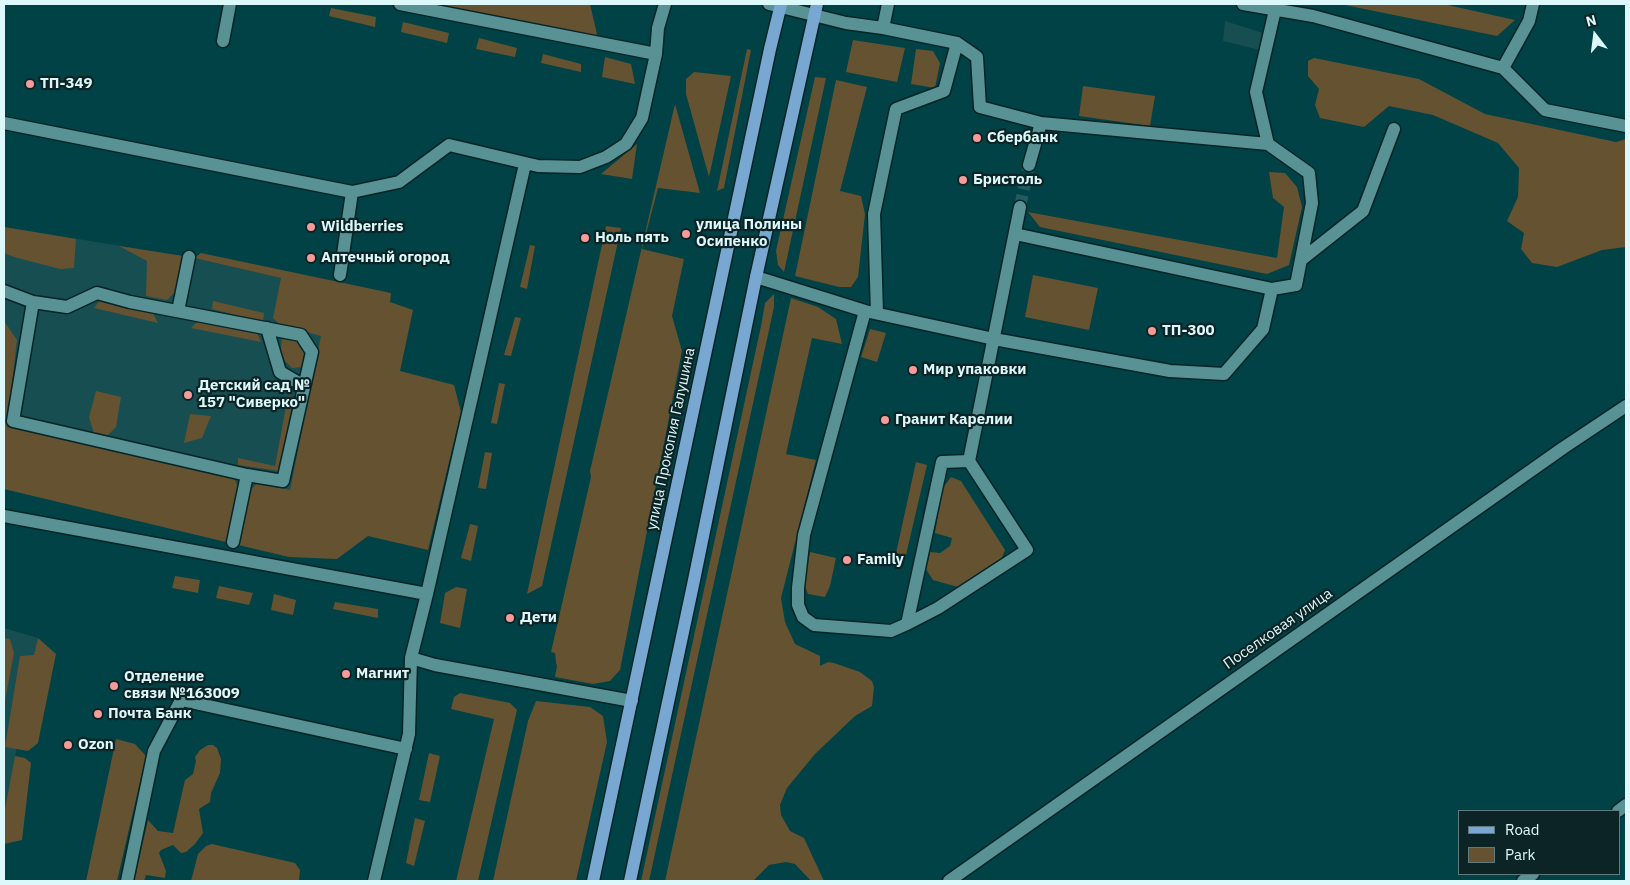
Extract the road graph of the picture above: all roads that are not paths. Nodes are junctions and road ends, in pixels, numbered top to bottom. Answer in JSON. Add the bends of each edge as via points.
{"nodes":[{"id":1,"x":230,"y":4,"type":"edge"},
{"id":2,"x":400,"y":4,"type":"edge"},
{"id":3,"x":665,"y":4,"type":"edge"},
{"id":4,"x":888,"y":4,"type":"edge"},
{"id":5,"x":1243,"y":4,"type":"edge"},
{"id":6,"x":1316,"y":4,"type":"edge"},
{"id":7,"x":1533,"y":4,"type":"edge"},
{"id":8,"x":777,"y":5,"type":"edge"},
{"id":9,"x":816,"y":10,"type":"edge"},
{"id":10,"x":1274,"y":10,"type":"junction"},
{"id":11,"x":1313,"y":16,"type":"junction"},
{"id":12,"x":883,"y":28,"type":"junction"},
{"id":13,"x":223,"y":41,"type":"dead end"},
{"id":14,"x":957,"y":43,"type":"junction"},
{"id":15,"x":656,"y":54,"type":"junction"},
{"id":16,"x":1503,"y":68,"type":"junction"},
{"id":17,"x":4,"y":123,"type":"edge"},
{"id":18,"x":1041,"y":123,"type":"junction"},
{"id":19,"x":1626,"y":126,"type":"edge"},
{"id":20,"x":1394,"y":129,"type":"dead end"},
{"id":21,"x":1268,"y":144,"type":"junction"},
{"id":22,"x":525,"y":164,"type":"junction"},
{"id":23,"x":1029,"y":165,"type":"tunnel mouth"},
{"id":24,"x":352,"y":192,"type":"junction"},
{"id":25,"x":1020,"y":207,"type":"tunnel mouth"},
{"id":26,"x":1015,"y":234,"type":"junction"},
{"id":27,"x":189,"y":257,"type":"dead end"},
{"id":28,"x":1301,"y":260,"type":"junction"},
{"id":29,"x":340,"y":275,"type":"dead end"},
{"id":30,"x":756,"y":277,"type":"junction"},
{"id":31,"x":1272,"y":289,"type":"junction"},
{"id":32,"x":4,"y":291,"type":"edge"},
{"id":33,"x":33,"y":302,"type":"junction"},
{"id":34,"x":178,"y":311,"type":"junction"},
{"id":35,"x":871,"y":312,"type":"junction"},
{"id":36,"x":267,"y":328,"type":"junction"},
{"id":37,"x":994,"y":339,"type":"junction"},
{"id":38,"x":304,"y":386,"type":"junction"},
{"id":39,"x":1626,"y":406,"type":"edge"},
{"id":40,"x":969,"y":461,"type":"junction"},
{"id":41,"x":247,"y":475,"type":"junction"},
{"id":42,"x":4,"y":516,"type":"edge"},
{"id":43,"x":232,"y":542,"type":"dead end"},
{"id":44,"x":428,"y":594,"type":"junction"},
{"id":45,"x":907,"y":624,"type":"junction"},
{"id":46,"x":411,"y":658,"type":"junction"},
{"id":47,"x":632,"y":701,"type":"junction"},
{"id":48,"x":406,"y":749,"type":"junction"},
{"id":49,"x":126,"y":881,"type":"edge"},
{"id":50,"x":374,"y":881,"type":"edge"},
{"id":51,"x":593,"y":881,"type":"edge"},
{"id":52,"x":630,"y":881,"type":"edge"},
{"id":53,"x":950,"y":881,"type":"edge"}],
"edges":[{"from":1,"to":13,"type":"street"},
{"from":2,"to":15,"type":"street"},
{"from":3,"to":15,"type":"street","via":[[658,28]]},
{"from":4,"to":12,"type":"street"},
{"from":5,"to":10,"type":"street"},
{"from":6,"to":11,"type":"street"},
{"from":7,"to":16,"type":"street","via":[[1529,21]]},
{"from":8,"to":9,"type":"street"},
{"from":8,"to":47,"type":"main road","name":"улица Прокопия Галушина"},
{"from":9,"to":12,"type":"street","via":[[846,22]]},
{"from":9,"to":30,"type":"main road"},
{"from":10,"to":11,"type":"street"},
{"from":10,"to":21,"type":"street","via":[[1256,92]]},
{"from":11,"to":16,"type":"street"},
{"from":12,"to":14,"type":"street"},
{"from":14,"to":18,"type":"street","via":[[977,57],[980,107]]},
{"from":14,"to":35,"type":"street","via":[[944,91],[896,109],[874,214]]},
{"from":15,"to":22,"type":"street","via":[[642,118],[626,144],[606,157],[580,167]]},
{"from":16,"to":19,"type":"street","via":[[1545,110]]},
{"from":17,"to":24,"type":"street"},
{"from":18,"to":21,"type":"street"},
{"from":18,"to":23,"type":"street"},
{"from":20,"to":28,"type":"street","via":[[1363,211]]},
{"from":21,"to":28,"type":"street","via":[[1309,173],[1312,203]]},
{"from":22,"to":24,"type":"street","via":[[449,145],[399,182]]},
{"from":22,"to":44,"type":"street"},
{"from":24,"to":29,"type":"street"},
{"from":25,"to":26,"type":"street"},
{"from":26,"to":31,"type":"street"},
{"from":26,"to":37,"type":"street"},
{"from":27,"to":34,"type":"street"},
{"from":28,"to":31,"type":"street","via":[[1296,285]]},
{"from":30,"to":35,"type":"street"},
{"from":30,"to":52,"type":"main road"},
{"from":31,"to":37,"type":"street","via":[[1263,329],[1224,374],[1170,371]]},
{"from":32,"to":33,"type":"street"},
{"from":33,"to":34,"type":"street","via":[[67,306],[97,293]]},
{"from":33,"to":41,"type":"street","via":[[13,421]]},
{"from":34,"to":36,"type":"street"},
{"from":35,"to":37,"type":"street"},
{"from":35,"to":45,"type":"street","via":[[804,535],[798,605],[804,617],[814,625],[891,631]]},
{"from":36,"to":38,"type":"street","via":[[280,372]]},
{"from":36,"to":38,"type":"street","via":[[301,335],[312,352]]},
{"from":37,"to":40,"type":"street"},
{"from":38,"to":41,"type":"street","via":[[283,481]]},
{"from":39,"to":53,"type":"street","name":"Поселковая улица"},
{"from":40,"to":45,"type":"street","via":[[942,462]]},
{"from":40,"to":45,"type":"street","via":[[1027,550],[938,608]]},
{"from":41,"to":43,"type":"street"},
{"from":42,"to":44,"type":"street"},
{"from":44,"to":46,"type":"street"},
{"from":46,"to":47,"type":"street"},
{"from":46,"to":48,"type":"street"},
{"from":47,"to":51,"type":"main road","name":"улица Прокопия Галушина"},
{"from":48,"to":49,"type":"street","via":[[181,700],[154,751]]},
{"from":48,"to":50,"type":"street"}]}
